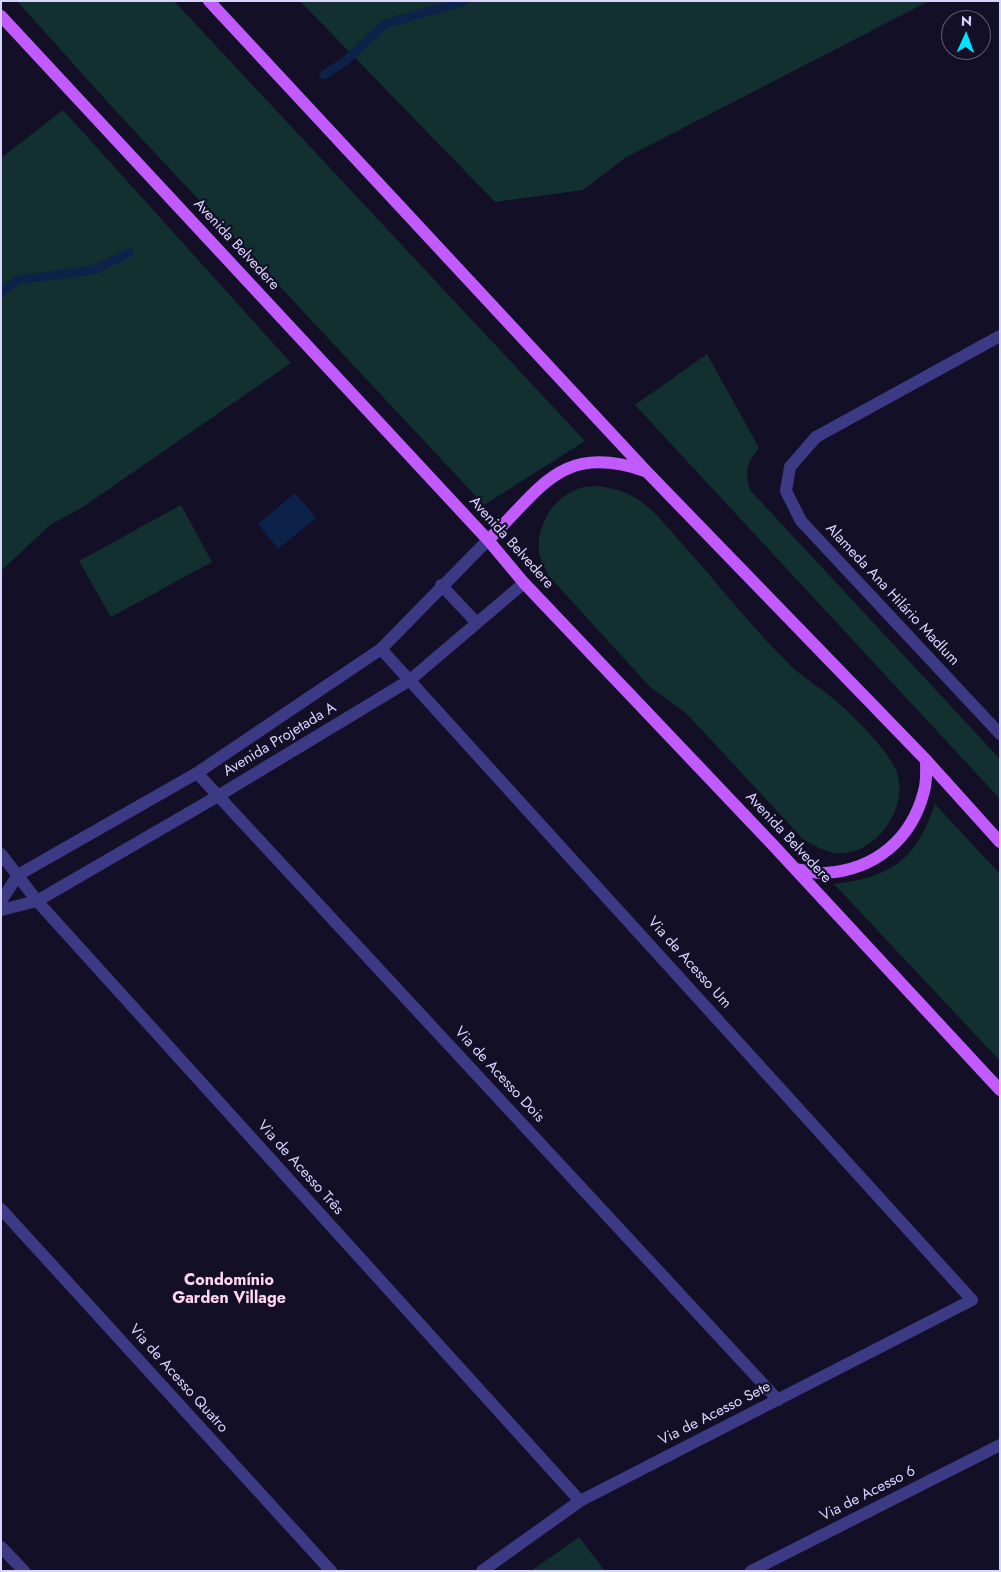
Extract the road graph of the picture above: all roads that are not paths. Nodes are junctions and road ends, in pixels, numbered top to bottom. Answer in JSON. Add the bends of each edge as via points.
{"nodes":[{"id":1,"x":209,"y":1,"type":"edge"},
{"id":2,"x":1,"y":16,"type":"edge"},
{"id":3,"x":1000,"y":337,"type":"edge"},
{"id":4,"x":647,"y":472,"type":"junction"},
{"id":5,"x":488,"y":540,"type":"junction"},
{"id":6,"x":524,"y":583,"type":"junction"},
{"id":7,"x":441,"y":586,"type":"junction"},
{"id":8,"x":476,"y":622,"type":"junction"},
{"id":9,"x":380,"y":649,"type":"junction"},
{"id":10,"x":410,"y":680,"type":"junction"},
{"id":11,"x":1000,"y":734,"type":"edge"},
{"id":12,"x":926,"y":760,"type":"junction"},
{"id":13,"x":197,"y":773,"type":"junction"},
{"id":14,"x":218,"y":796,"type":"junction"},
{"id":15,"x":1000,"y":842,"type":"edge"},
{"id":16,"x":1,"y":854,"type":"edge"},
{"id":17,"x":795,"y":869,"type":"junction"},
{"id":18,"x":18,"y":875,"type":"junction"},
{"id":19,"x":1,"y":901,"type":"edge"},
{"id":20,"x":37,"y":902,"type":"junction"},
{"id":21,"x":1,"y":910,"type":"edge"},
{"id":22,"x":1000,"y":1090,"type":"edge"},
{"id":23,"x":1,"y":1209,"type":"edge"},
{"id":24,"x":972,"y":1300,"type":"joint"},
{"id":25,"x":778,"y":1400,"type":"junction"},
{"id":26,"x":1000,"y":1445,"type":"edge"},
{"id":27,"x":580,"y":1501,"type":"junction"},
{"id":28,"x":1,"y":1547,"type":"edge"},
{"id":29,"x":24,"y":1571,"type":"edge"},
{"id":30,"x":331,"y":1571,"type":"edge"},
{"id":31,"x":482,"y":1571,"type":"edge"},
{"id":32,"x":751,"y":1571,"type":"edge"}],
"edges":[{"from":1,"to":4,"type":"main road"},
{"from":2,"to":5,"type":"main road","name":"Avenida Belvedere"},
{"from":3,"to":11,"type":"street","name":"Alameda Ana Hilário Madlum","via":[[816,437],[790,467],[786,491],[801,521]]},
{"from":4,"to":5,"type":"main road","via":[[620,462],[592,462],[564,469],[541,486]]},
{"from":4,"to":12,"type":"main road"},
{"from":5,"to":6,"type":"main road","name":"Avenida Belvedere"},
{"from":5,"to":7,"type":"street","name":"Avenida Projetada A"},
{"from":6,"to":8,"type":"street","name":"Avenida Projetada A"},
{"from":6,"to":17,"type":"main road","name":"Avenida Belvedere"},
{"from":7,"to":8,"type":"street"},
{"from":7,"to":9,"type":"street","name":"Avenida Projetada A"},
{"from":8,"to":10,"type":"street","name":"Avenida Projetada A"},
{"from":9,"to":10,"type":"street","name":"Via de Acesso Um"},
{"from":9,"to":13,"type":"street","name":"Avenida Projetada A"},
{"from":10,"to":14,"type":"street","name":"Avenida Projetada A"},
{"from":10,"to":24,"type":"street","name":"Via de Acesso Um"},
{"from":12,"to":15,"type":"main road"},
{"from":12,"to":17,"type":"main road","via":[[925,789],[916,816],[900,840],[878,858],[852,870],[823,874]]},
{"from":13,"to":14,"type":"street","name":"Via de Acesso Dois"},
{"from":13,"to":18,"type":"street","name":"Avenida Projetada A"},
{"from":14,"to":20,"type":"street","name":"Avenida Projetada A"},
{"from":14,"to":25,"type":"street","name":"Via de Acesso Dois"},
{"from":16,"to":18,"type":"street","name":"Via de Acesso Três"},
{"from":17,"to":22,"type":"main road","name":"Avenida Belvedere"},
{"from":18,"to":19,"type":"street"},
{"from":18,"to":20,"type":"street","name":"Via de Acesso Três"},
{"from":20,"to":21,"type":"street","name":"Avenida Projetada A"},
{"from":20,"to":27,"type":"street","name":"Via de Acesso Três"},
{"from":23,"to":30,"type":"street","name":"Via de Acesso Quatro"},
{"from":24,"to":25,"type":"street","name":"Via de Acesso Sete"},
{"from":25,"to":27,"type":"street","name":"Via de Acesso Sete"},
{"from":26,"to":32,"type":"street","name":"Via de Acesso 6"},
{"from":27,"to":31,"type":"street","name":"Via de Acesso Sete"},
{"from":28,"to":29,"type":"street"}]}
